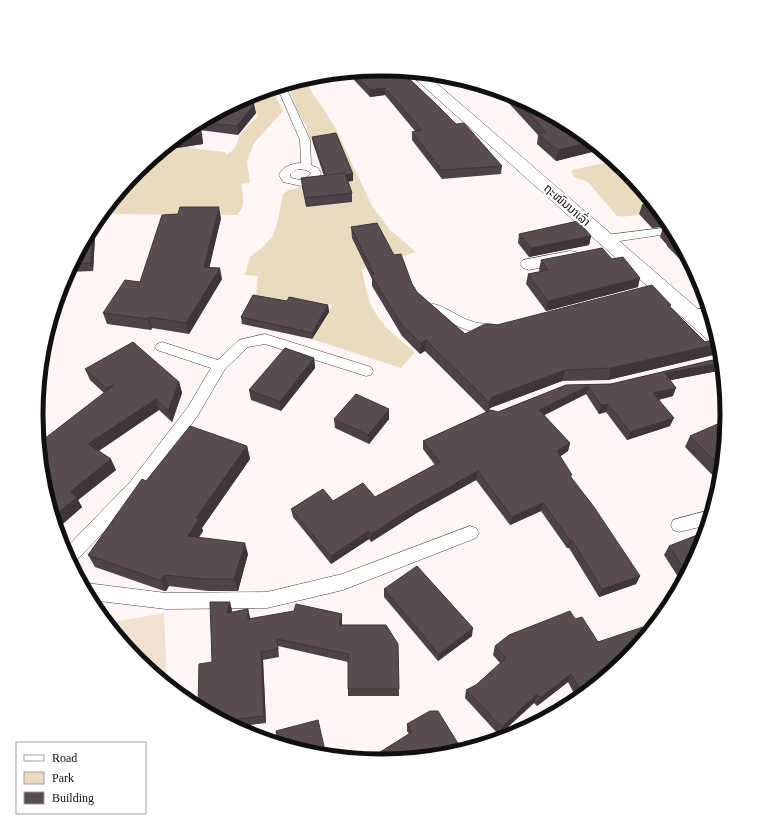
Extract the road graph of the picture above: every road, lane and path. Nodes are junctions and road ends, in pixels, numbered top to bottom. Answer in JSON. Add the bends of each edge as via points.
{"nodes":[{"id":1,"x":424,"y":79,"type":"edge"},
{"id":2,"x":283,"y":91,"type":"edge"},
{"id":3,"x":306,"y":166,"type":"dead end"},
{"id":4,"x":666,"y":231,"type":"edge"},
{"id":5,"x":610,"y":243,"type":"junction"},
{"id":6,"x":529,"y":264,"type":"dead end"},
{"id":7,"x":434,"y":308,"type":"edge"},
{"id":8,"x":704,"y":312,"type":"edge"},
{"id":9,"x":692,"y":315,"type":"junction"},
{"id":10,"x":509,"y":326,"type":"edge"},
{"id":11,"x":709,"y":330,"type":"edge"},
{"id":12,"x":162,"y":347,"type":"dead end"},
{"id":13,"x":220,"y":366,"type":"junction"},
{"id":14,"x":366,"y":371,"type":"dead end"},
{"id":15,"x":704,"y":519,"type":"edge"},
{"id":16,"x":679,"y":525,"type":"dead end"},
{"id":17,"x":470,"y":533,"type":"dead end"},
{"id":18,"x":73,"y":553,"type":"edge"},
{"id":19,"x":93,"y":592,"type":"edge"}],
"edges":[{"from":1,"to":5,"type":"street","name":"ຖະໜົນນາເລົ່າ"},
{"from":2,"to":3,"type":"lane","via":[[305,140]]},
{"from":4,"to":5,"type":"lane"},
{"from":5,"to":6,"type":"street","via":[[588,252]]},
{"from":5,"to":9,"type":"street","name":"ຖະໜົນນາເລົ່າ","via":[[653,289]]},
{"from":7,"to":10,"type":"lane","via":[[460,323],[476,328],[495,330]]},
{"from":8,"to":9,"type":"lane"},
{"from":9,"to":11,"type":"street","name":"ຖະໜົນນາເລົ່າ"},
{"from":12,"to":13,"type":"lane"},
{"from":13,"to":14,"type":"lane","via":[[244,342],[265,339]]},
{"from":13,"to":18,"type":"lane","via":[[193,411],[136,487]]},
{"from":15,"to":16,"type":"lane"},
{"from":17,"to":19,"type":"lane","via":[[343,582],[267,600],[166,601]]}]}
